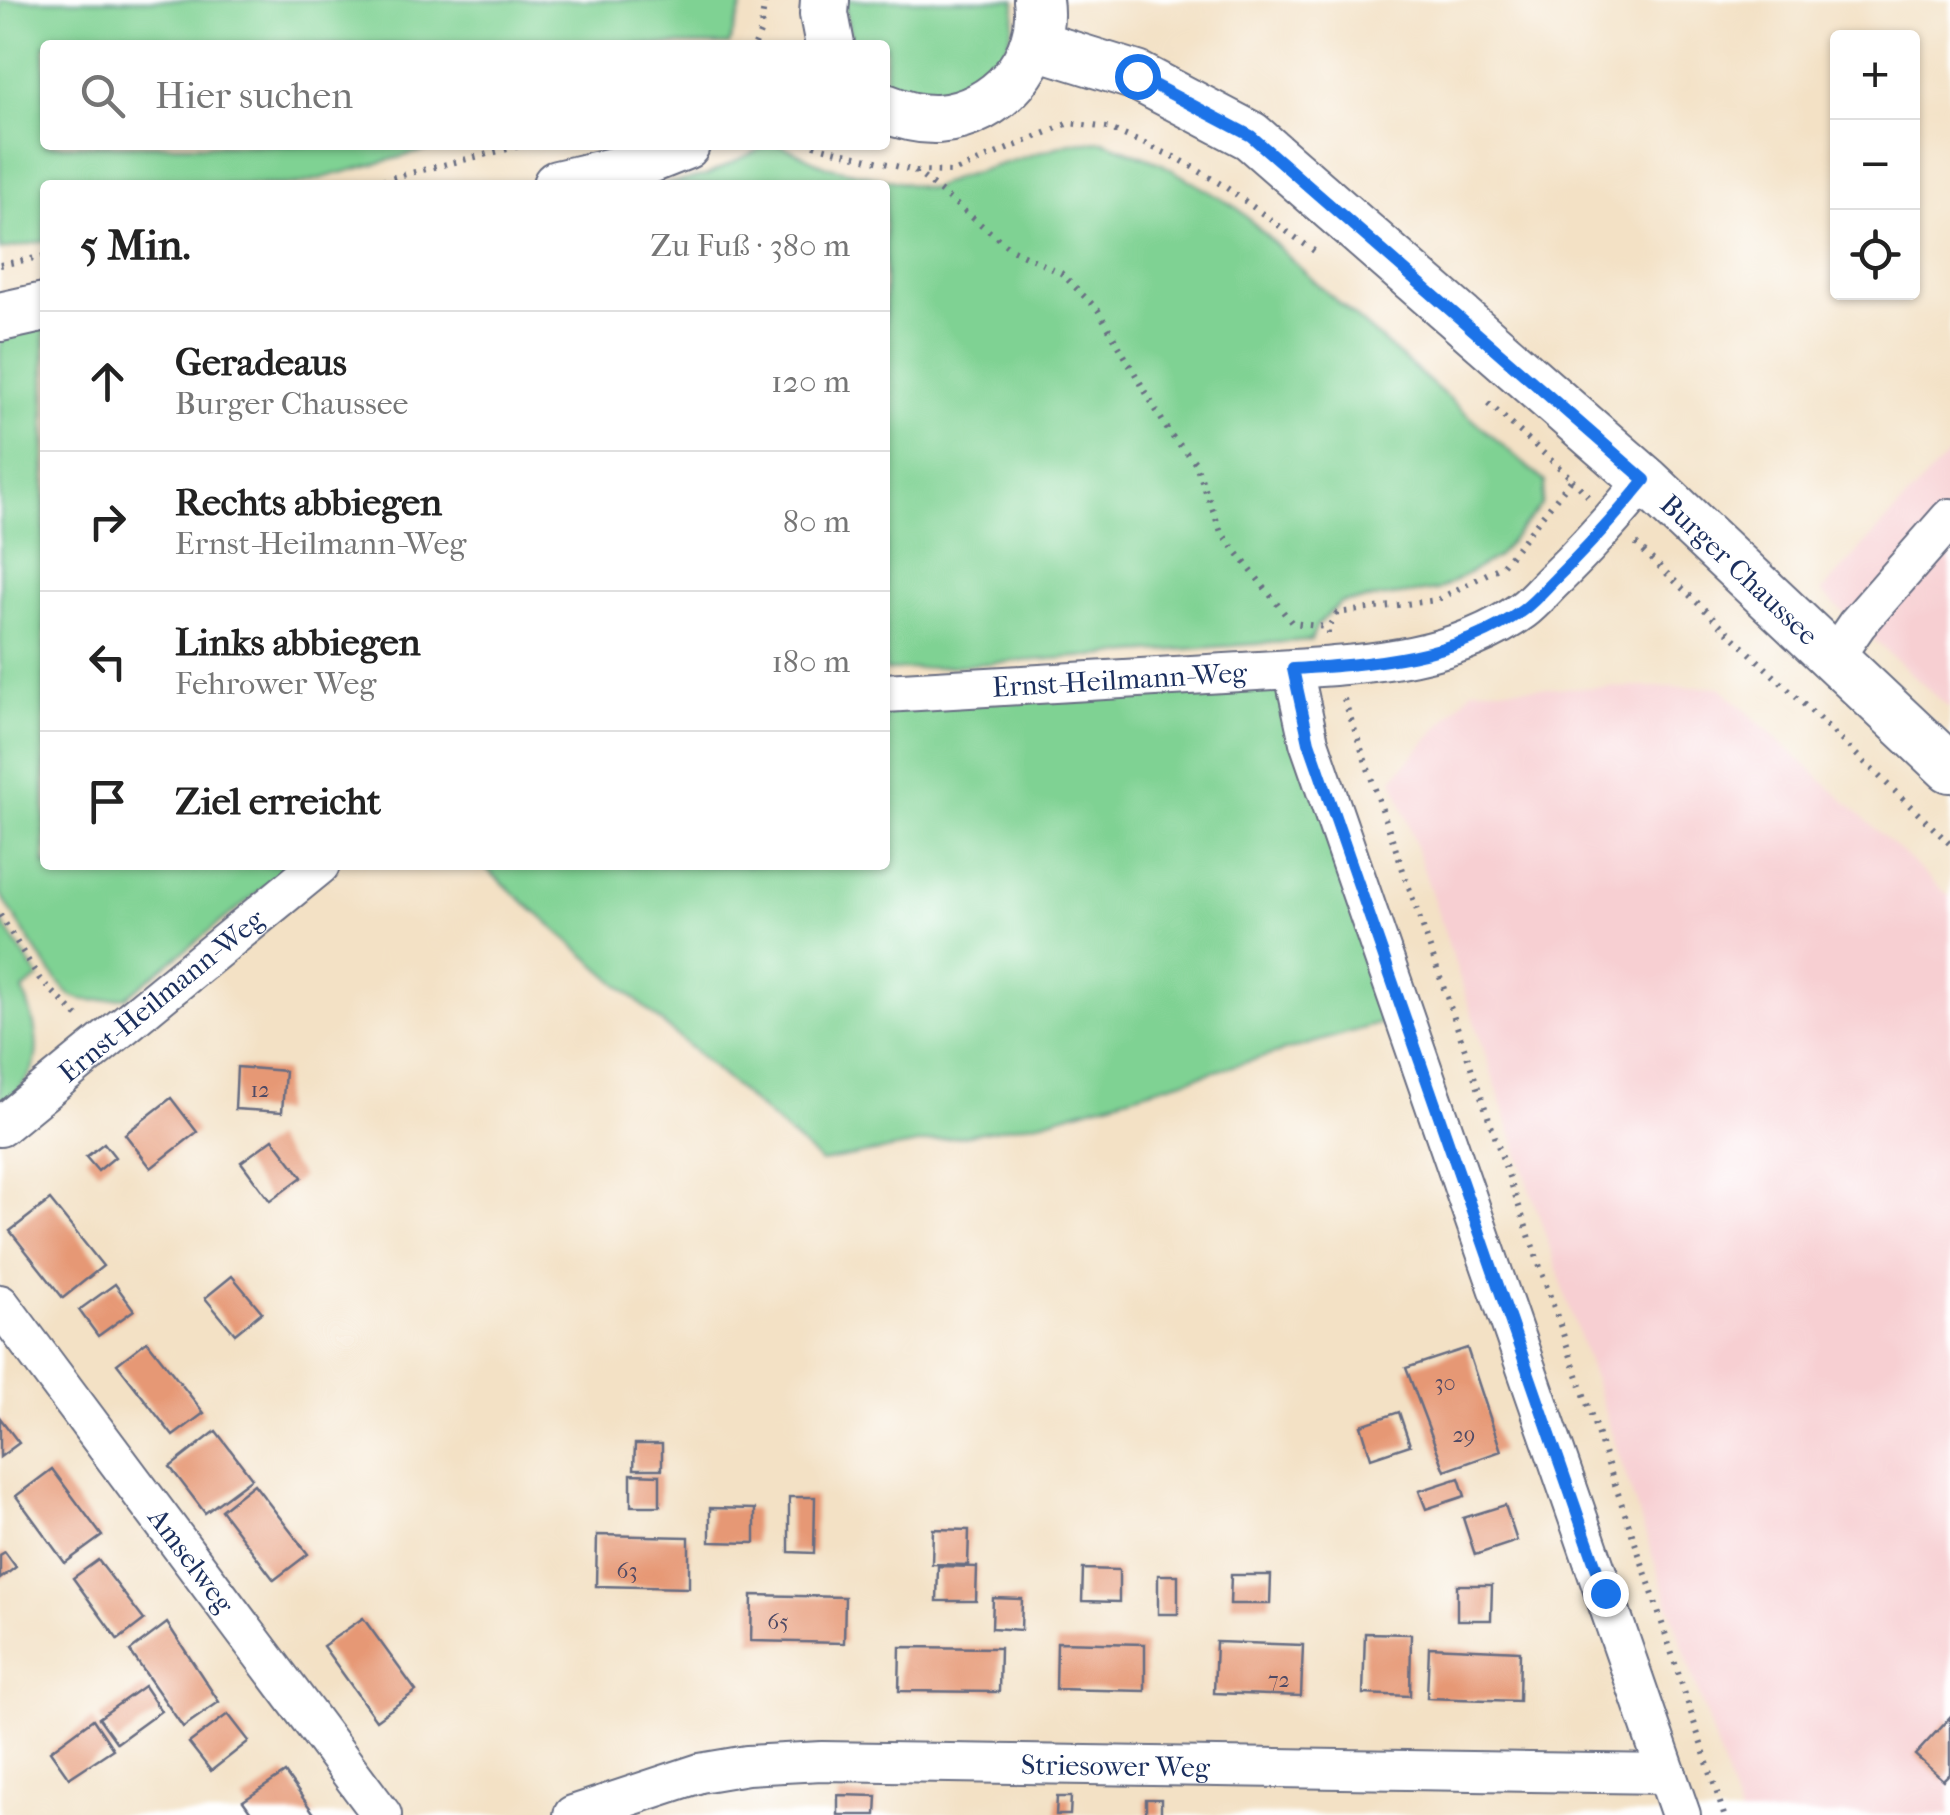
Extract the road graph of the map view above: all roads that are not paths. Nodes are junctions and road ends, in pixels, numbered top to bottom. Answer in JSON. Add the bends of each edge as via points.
{"nodes":[{"id":1,"x":825,"y":0,"type":"edge"},
{"id":2,"x":1036,"y":22,"type":"edge"},
{"id":3,"x":829,"y":40,"type":"edge"},
{"id":4,"x":890,"y":110,"type":"edge"},
{"id":5,"x":672,"y":150,"type":"edge"},
{"id":6,"x":579,"y":180,"type":"edge"},
{"id":7,"x":40,"y":308,"type":"edge"},
{"id":8,"x":0,"y":318,"type":"edge"},
{"id":9,"x":1645,"y":480,"type":"junction"},
{"id":10,"x":1950,"y":518,"type":"edge"},
{"id":11,"x":1832,"y":658,"type":"junction"},
{"id":12,"x":1293,"y":669,"type":"junction"},
{"id":13,"x":890,"y":693,"type":"edge"},
{"id":14,"x":1950,"y":768,"type":"edge"},
{"id":15,"x":314,"y":870,"type":"edge"},
{"id":16,"x":0,"y":1126,"type":"edge"},
{"id":17,"x":0,"y":1304,"type":"edge"},
{"id":18,"x":1668,"y":1774,"type":"junction"},
{"id":19,"x":382,"y":1815,"type":"edge"},
{"id":20,"x":573,"y":1815,"type":"edge"},
{"id":21,"x":1682,"y":1815,"type":"edge"}],
"edges":[{"from":1,"to":3,"type":"main road"},
{"from":2,"to":4,"type":"main road","via":[[1025,64],[993,100],[941,119]]},
{"from":2,"to":9,"type":"main road","name":"Burger Chaussee","via":[[1251,136]]},
{"from":5,"to":6,"type":"main road"},
{"from":7,"to":8,"type":"main road"},
{"from":9,"to":11,"type":"main road","name":"Burger Chaussee"},
{"from":9,"to":12,"type":"street","name":"Ernst-Heilmann-Weg","via":[[1524,610],[1478,635],[1425,654]]},
{"from":10,"to":11,"type":"street"},
{"from":11,"to":14,"type":"main road","name":"Burger Chaussee"},
{"from":12,"to":13,"type":"street","name":"Ernst-Heilmann-Weg"},
{"from":12,"to":18,"type":"street","via":[[1309,742]]},
{"from":15,"to":16,"type":"street","name":"Ernst-Heilmann-Weg"},
{"from":17,"to":19,"type":"street","name":"Amselweg"},
{"from":18,"to":20,"type":"street","name":"Striesower Weg","via":[[822,1760],[700,1773]]},
{"from":18,"to":21,"type":"street"}]}
